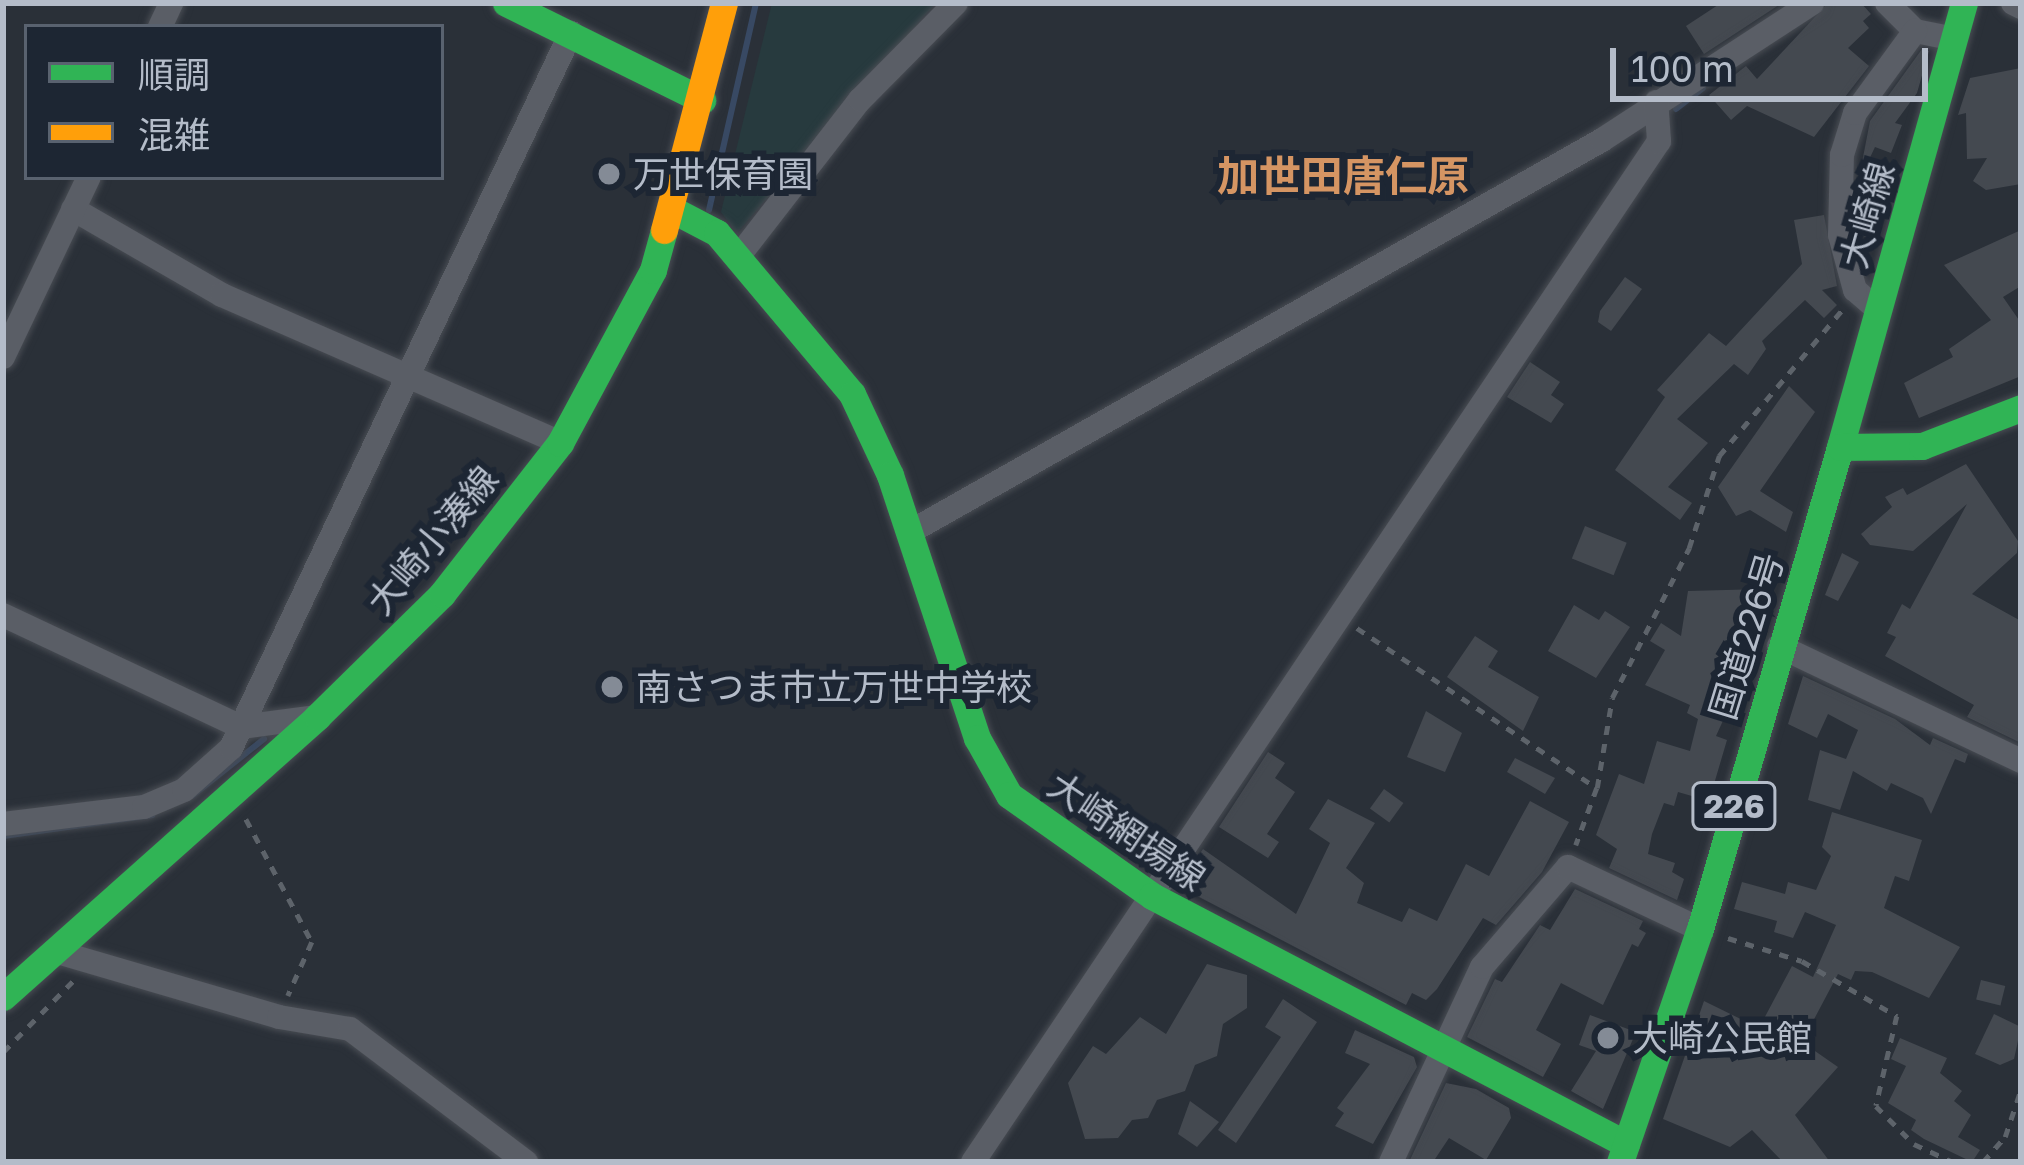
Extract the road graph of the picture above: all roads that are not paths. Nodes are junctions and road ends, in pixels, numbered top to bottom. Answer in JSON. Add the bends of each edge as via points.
{"nodes":[{"id":1,"x":506,"y":3,"type":"edge"},
{"id":2,"x":724,"y":3,"type":"edge"},
{"id":3,"x":956,"y":3,"type":"edge"},
{"id":4,"x":1812,"y":3,"type":"edge"},
{"id":5,"x":1887,"y":3,"type":"edge"},
{"id":6,"x":1964,"y":3,"type":"edge"},
{"id":7,"x":2013,"y":3,"type":"edge"},
{"id":8,"x":2021,"y":7,"type":"edge"},
{"id":9,"x":1915,"y":31,"type":"junction"},
{"id":10,"x":571,"y":33,"type":"junction"},
{"id":11,"x":1955,"y":39,"type":"junction"},
{"id":12,"x":702,"y":100,"type":"junction"},
{"id":13,"x":1656,"y":102,"type":"junction"},
{"id":14,"x":88,"y":180,"type":"edge"},
{"id":15,"x":73,"y":209,"type":"junction"},
{"id":16,"x":675,"y":211,"type":"junction"},
{"id":17,"x":738,"y":257,"type":"junction"},
{"id":18,"x":1866,"y":299,"type":"junction"},
{"id":19,"x":3,"y":357,"type":"edge"},
{"id":20,"x":406,"y":379,"type":"junction"},
{"id":21,"x":2021,"y":408,"type":"edge"},
{"id":22,"x":560,"y":443,"type":"junction"},
{"id":23,"x":1840,"y":447,"type":"junction"},
{"id":24,"x":910,"y":532,"type":"junction"},
{"id":25,"x":3,"y":615,"type":"edge"},
{"id":26,"x":1779,"y":646,"type":"junction"},
{"id":27,"x":316,"y":717,"type":"junction"},
{"id":28,"x":241,"y":727,"type":"junction"},
{"id":29,"x":2021,"y":761,"type":"edge"},
{"id":30,"x":3,"y":824,"type":"edge"},
{"id":31,"x":1151,"y":896,"type":"junction"},
{"id":32,"x":1700,"y":929,"type":"junction"},
{"id":33,"x":54,"y":951,"type":"junction"},
{"id":34,"x":3,"y":997,"type":"edge"},
{"id":35,"x":1446,"y":1052,"type":"junction"},
{"id":36,"x":1623,"y":1153,"type":"edge"},
{"id":37,"x":524,"y":1162,"type":"edge"},
{"id":38,"x":973,"y":1162,"type":"edge"},
{"id":39,"x":1391,"y":1162,"type":"edge"}],
"edges":[{"from":1,"to":10,"type":"main road"},
{"from":2,"to":12,"type":"main road","name":"大崎小湊線"},
{"from":3,"to":17,"type":"street","via":[[860,100]]},
{"from":4,"to":13,"type":"street"},
{"from":5,"to":9,"type":"street"},
{"from":6,"to":11,"type":"main road","name":"大崎線"},
{"from":7,"to":8,"type":"street"},
{"from":9,"to":11,"type":"street"},
{"from":9,"to":18,"type":"street","via":[[1856,112],[1842,155],[1840,236]]},
{"from":10,"to":12,"type":"main road"},
{"from":10,"to":20,"type":"street"},
{"from":11,"to":18,"type":"main road","name":"大崎線"},
{"from":12,"to":16,"type":"main road","name":"大崎小湊線"},
{"from":13,"to":24,"type":"street","via":[[1582,152]]},
{"from":13,"to":31,"type":"street","via":[[1659,141]]},
{"from":14,"to":15,"type":"street"},
{"from":15,"to":19,"type":"street"},
{"from":15,"to":20,"type":"street","via":[[222,295]]},
{"from":16,"to":17,"type":"main road","name":"大崎網揚線","via":[[717,233]]},
{"from":16,"to":22,"type":"main road","name":"大崎小湊線","via":[[653,270]]},
{"from":17,"to":24,"type":"main road","name":"大崎網揚線","via":[[852,394]]},
{"from":18,"to":23,"type":"main road","name":"大崎線"},
{"from":20,"to":22,"type":"street"},
{"from":20,"to":28,"type":"street"},
{"from":21,"to":23,"type":"main road","via":[[1922,446]]},
{"from":22,"to":27,"type":"main road","name":"大崎小湊線","via":[[442,594]]},
{"from":23,"to":26,"type":"main road","name":"国道226号","number":"226"},
{"from":24,"to":31,"type":"main road","name":"大崎網揚線","via":[[991,770],[1060,836]]},
{"from":25,"to":28,"type":"street"},
{"from":26,"to":29,"type":"street"},
{"from":26,"to":32,"type":"main road","name":"国道226号","number":"226"},
{"from":27,"to":28,"type":"street"},
{"from":27,"to":33,"type":"main road","name":"大崎小湊線"},
{"from":28,"to":30,"type":"street","via":[[231,748],[184,790],[144,808]]},
{"from":31,"to":35,"type":"main road","name":"大崎網揚線"},
{"from":31,"to":38,"type":"street"},
{"from":32,"to":35,"type":"street","via":[[1568,866],[1482,968]]},
{"from":32,"to":36,"type":"main road","name":"国道226号","number":"226"},
{"from":33,"to":34,"type":"main road","name":"大崎小湊線"},
{"from":33,"to":37,"type":"street","via":[[279,1017],[350,1029]]},
{"from":35,"to":36,"type":"main road","name":"大崎網揚線"},
{"from":35,"to":39,"type":"street"}]}
